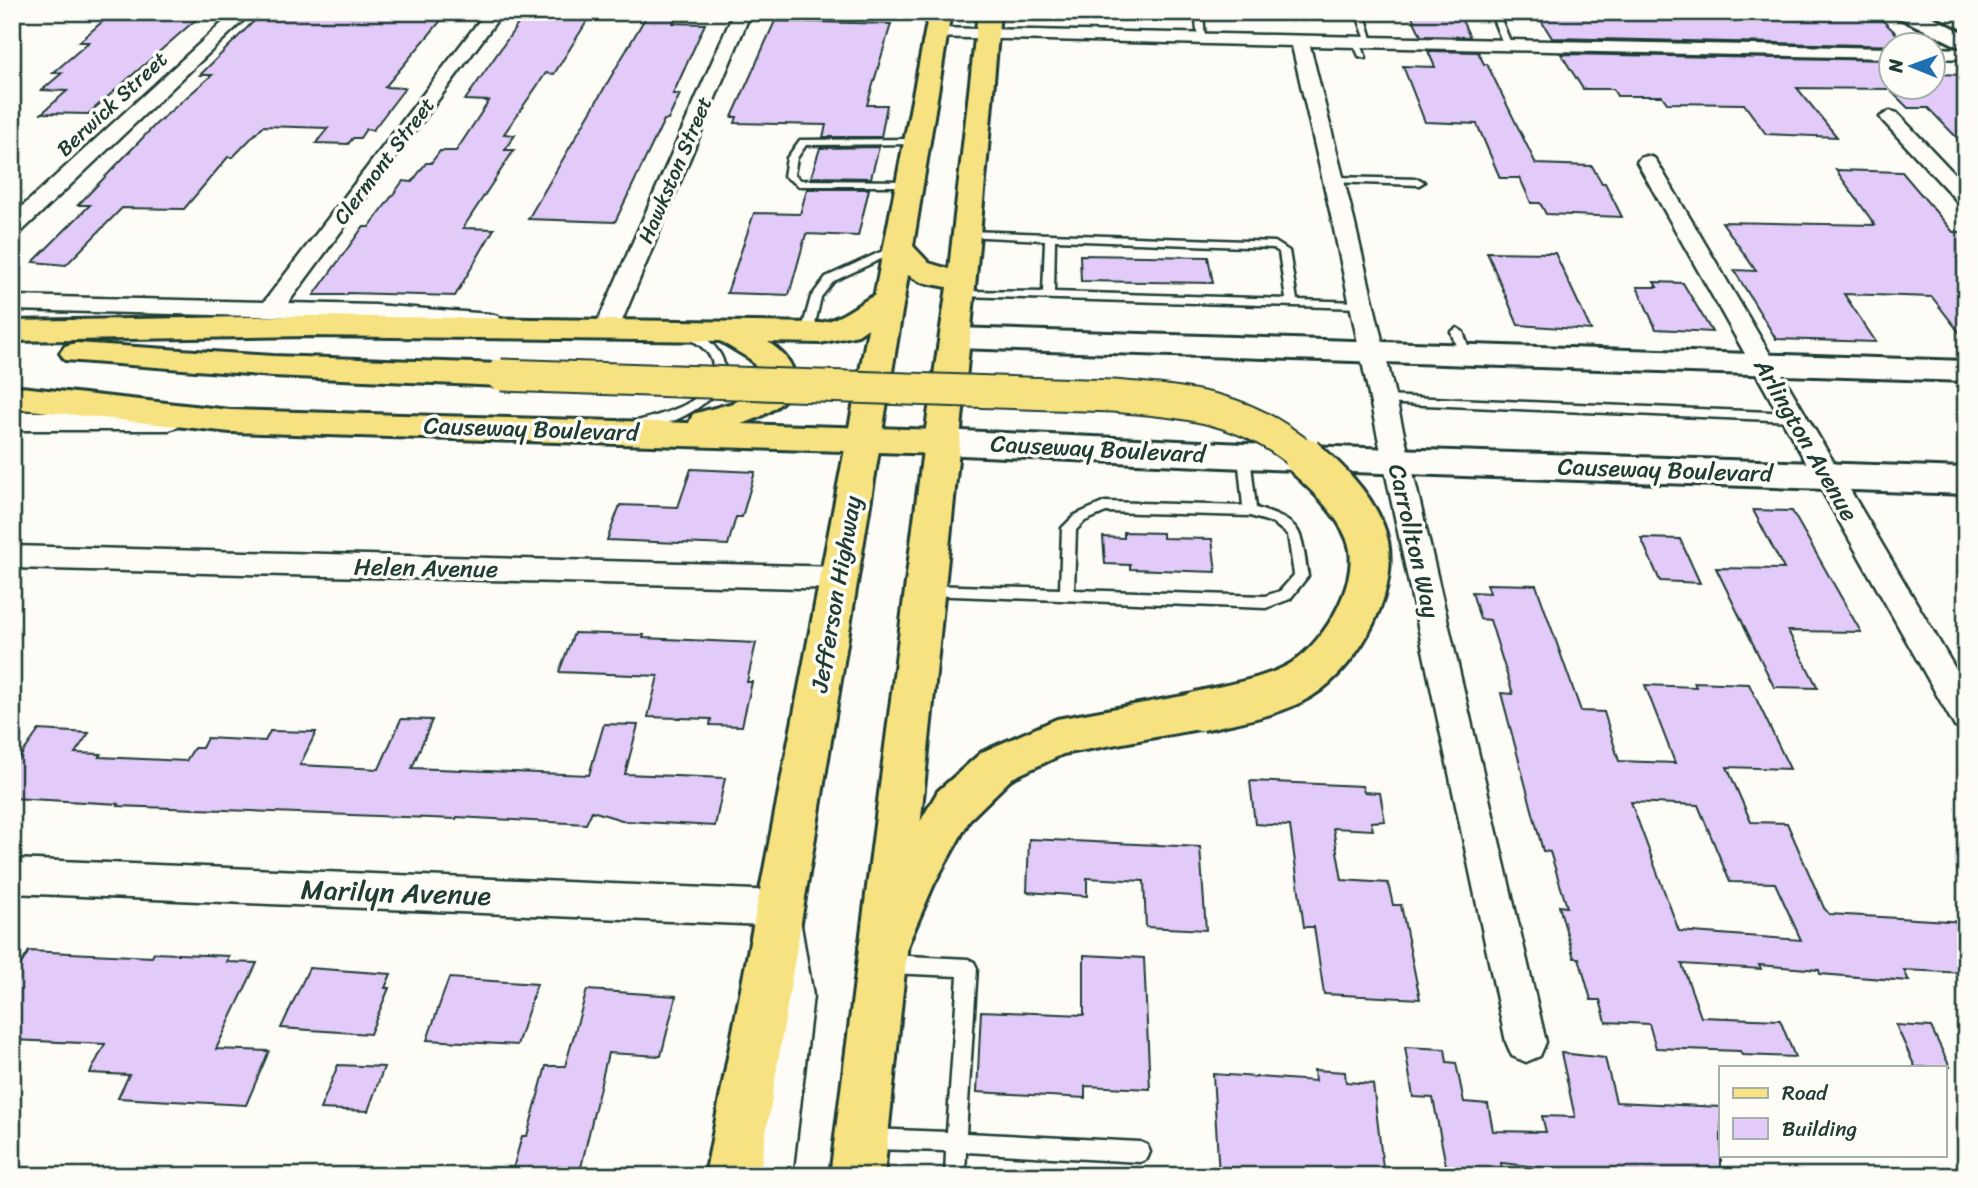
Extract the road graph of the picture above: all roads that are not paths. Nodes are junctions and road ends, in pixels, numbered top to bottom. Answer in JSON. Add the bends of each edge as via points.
{"nodes":[{"id":1,"x":244,"y":12,"type":"edge"},
{"id":2,"x":495,"y":12,"type":"edge"},
{"id":3,"x":743,"y":12,"type":"edge"},
{"id":4,"x":1199,"y":12,"type":"edge"},
{"id":5,"x":1360,"y":12,"type":"edge"},
{"id":6,"x":1494,"y":12,"type":"edge"},
{"id":7,"x":1906,"y":12,"type":"edge"},
{"id":8,"x":938,"y":23,"type":"edge"},
{"id":9,"x":988,"y":23,"type":"edge"},
{"id":10,"x":1202,"y":39,"type":"junction"},
{"id":11,"x":1300,"y":42,"type":"junction"},
{"id":12,"x":1966,"y":43,"type":"edge"},
{"id":13,"x":1508,"y":46,"type":"junction"},
{"id":14,"x":1364,"y":47,"type":"junction"},
{"id":15,"x":1876,"y":52,"type":"edge"},
{"id":16,"x":1946,"y":53,"type":"edge"},
{"id":17,"x":1966,"y":54,"type":"edge"},
{"id":18,"x":1889,"y":117,"type":"dead end"},
{"id":19,"x":916,"y":142,"type":"junction"},
{"id":20,"x":1647,"y":162,"type":"dead end"},
{"id":21,"x":1334,"y":180,"type":"junction"},
{"id":22,"x":1419,"y":182,"type":"dead end"},
{"id":23,"x":909,"y":184,"type":"junction"},
{"id":24,"x":1966,"y":199,"type":"edge"},
{"id":25,"x":12,"y":228,"type":"edge"},
{"id":26,"x":967,"y":234,"type":"junction"},
{"id":27,"x":1050,"y":237,"type":"junction"},
{"id":28,"x":898,"y":247,"type":"junction"},
{"id":29,"x":961,"y":286,"type":"junction"},
{"id":30,"x":1048,"y":295,"type":"junction"},
{"id":31,"x":890,"y":299,"type":"junction"},
{"id":32,"x":1293,"y":302,"type":"junction"},
{"id":33,"x":12,"y":303,"type":"edge"},
{"id":34,"x":1361,"y":305,"type":"junction"},
{"id":35,"x":271,"y":310,"type":"junction"},
{"id":36,"x":574,"y":328,"type":"junction"},
{"id":37,"x":607,"y":328,"type":"junction"},
{"id":38,"x":12,"y":331,"type":"edge"},
{"id":39,"x":682,"y":331,"type":"junction"},
{"id":40,"x":725,"y":331,"type":"junction"},
{"id":41,"x":807,"y":333,"type":"junction"},
{"id":42,"x":956,"y":338,"type":"junction"},
{"id":43,"x":12,"y":348,"type":"edge"},
{"id":44,"x":1371,"y":350,"type":"junction"},
{"id":45,"x":1765,"y":366,"type":"junction"},
{"id":46,"x":1966,"y":372,"type":"edge"},
{"id":47,"x":12,"y":397,"type":"edge"},
{"id":48,"x":1383,"y":400,"type":"junction"},
{"id":49,"x":1794,"y":417,"type":"junction"},
{"id":50,"x":12,"y":421,"type":"edge"},
{"id":51,"x":230,"y":421,"type":"junction"},
{"id":52,"x":606,"y":432,"type":"junction"},
{"id":53,"x":641,"y":433,"type":"junction"},
{"id":54,"x":864,"y":439,"type":"junction"},
{"id":55,"x":942,"y":442,"type":"junction"},
{"id":56,"x":1244,"y":456,"type":"junction"},
{"id":57,"x":1396,"y":461,"type":"junction"},
{"id":58,"x":1826,"y":476,"type":"junction"},
{"id":59,"x":1966,"y":481,"type":"edge"},
{"id":60,"x":1250,"y":511,"type":"junction"},
{"id":61,"x":12,"y":557,"type":"edge"},
{"id":62,"x":839,"y":578,"type":"junction"},
{"id":63,"x":926,"y":590,"type":"junction"},
{"id":64,"x":1068,"y":594,"type":"junction"},
{"id":65,"x":1966,"y":717,"type":"edge"},
{"id":66,"x":12,"y":876,"type":"edge"},
{"id":67,"x":780,"y":908,"type":"junction"},
{"id":68,"x":882,"y":955,"type":"junction"},
{"id":69,"x":1526,"y":1042,"type":"dead end"},
{"id":70,"x":957,"y":1142,"type":"junction"},
{"id":71,"x":1140,"y":1152,"type":"dead end"},
{"id":72,"x":859,"y":1157,"type":"edge"},
{"id":73,"x":732,"y":1176,"type":"edge"},
{"id":74,"x":771,"y":1176,"type":"edge"},
{"id":75,"x":955,"y":1176,"type":"edge"}],
"edges":[{"from":1,"to":25,"type":"street","name":"Berwick Street"},
{"from":2,"to":35,"type":"street","name":"Clermont Street"},
{"from":3,"to":37,"type":"street","name":"Hawkston Street"},
{"from":4,"to":10,"type":"lane"},
{"from":5,"to":14,"type":"lane"},
{"from":6,"to":13,"type":"lane"},
{"from":7,"to":12,"type":"main road"},
{"from":8,"to":9,"type":"street"},
{"from":8,"to":19,"type":"main road","name":"Jefferson Highway"},
{"from":9,"to":10,"type":"street"},
{"from":9,"to":26,"type":"main road"},
{"from":10,"to":11,"type":"street"},
{"from":11,"to":14,"type":"street"},
{"from":11,"to":21,"type":"street","name":"Carrollton Way"},
{"from":13,"to":14,"type":"street"},
{"from":13,"to":15,"type":"street"},
{"from":16,"to":17,"type":"street"},
{"from":18,"to":24,"type":"street"},
{"from":19,"to":23,"type":"main road","name":"Jefferson Highway"},
{"from":19,"to":23,"type":"lane","via":[[803,142],[790,164],[789,176],[799,183]]},
{"from":20,"to":45,"type":"street","name":"Arlington Avenue"},
{"from":21,"to":22,"type":"lane"},
{"from":21,"to":34,"type":"street","name":"Carrollton Way"},
{"from":23,"to":28,"type":"main road","name":"Jefferson Highway"},
{"from":26,"to":27,"type":"lane"},
{"from":26,"to":29,"type":"main road"},
{"from":27,"to":30,"type":"lane"},
{"from":27,"to":32,"type":"lane","via":[[1275,245],[1284,251]]},
{"from":28,"to":29,"type":"main road","via":[[916,269]]},
{"from":28,"to":31,"type":"main road","name":"Jefferson Highway"},
{"from":28,"to":41,"type":"lane","via":[[830,279],[816,297]]},
{"from":29,"to":30,"type":"lane"},
{"from":29,"to":42,"type":"main road"},
{"from":30,"to":32,"type":"lane"},
{"from":31,"to":41,"type":"main road","via":[[846,328]]},
{"from":31,"to":54,"type":"main road","name":"Jefferson Highway"},
{"from":32,"to":34,"type":"lane"},
{"from":33,"to":35,"type":"street"},
{"from":34,"to":44,"type":"street","name":"Carrollton Way"},
{"from":35,"to":36,"type":"street","via":[[375,312]]},
{"from":36,"to":37,"type":"main road"},
{"from":36,"to":38,"type":"main road"},
{"from":37,"to":39,"type":"main road"},
{"from":39,"to":40,"type":"main road"},
{"from":39,"to":52,"type":"lane","via":[[699,338],[718,356],[720,374],[713,388],[680,412]]},
{"from":40,"to":41,"type":"main road"},
{"from":40,"to":53,"type":"main road","via":[[773,364],[778,381],[768,401],[718,420]]},
{"from":42,"to":44,"type":"main road"},
{"from":42,"to":55,"type":"main road"},
{"from":43,"to":68,"type":"main road","bridge":true,"via":[[273,366],[1113,396],[1182,402],[1249,420],[1298,450],[1339,492],[1367,534],[1370,569],[1358,611],[1334,652],[1302,680],[1262,696],[1057,737],[997,765],[954,805],[917,870]]},
{"from":44,"to":45,"type":"main road","via":[[1461,343]]},
{"from":44,"to":48,"type":"street","name":"Carrollton Way"},
{"from":45,"to":46,"type":"main road"},
{"from":45,"to":49,"type":"street","name":"Arlington Avenue"},
{"from":47,"to":51,"type":"main road","name":"Causeway Boulevard"},
{"from":48,"to":49,"type":"lane"},
{"from":48,"to":57,"type":"street","name":"Carrollton Way"},
{"from":49,"to":58,"type":"street","name":"Arlington Avenue"},
{"from":50,"to":51,"type":"street","name":"Causeway Boulevard"},
{"from":51,"to":52,"type":"main road","name":"Causeway Boulevard"},
{"from":52,"to":53,"type":"main road","name":"Causeway Boulevard"},
{"from":53,"to":54,"type":"main road","name":"Causeway Boulevard"},
{"from":54,"to":55,"type":"main road","name":"Causeway Boulevard"},
{"from":54,"to":62,"type":"main road","name":"Jefferson Highway"},
{"from":55,"to":56,"type":"main road","name":"Causeway Boulevard"},
{"from":55,"to":63,"type":"main road"},
{"from":56,"to":57,"type":"main road","name":"Causeway Boulevard"},
{"from":56,"to":60,"type":"lane"},
{"from":57,"to":58,"type":"main road","name":"Causeway Boulevard"},
{"from":57,"to":69,"type":"street","name":"Carrollton Way"},
{"from":58,"to":59,"type":"main road","name":"Causeway Boulevard"},
{"from":58,"to":65,"type":"street","name":"Arlington Avenue"},
{"from":60,"to":64,"type":"lane","via":[[1105,507],[1091,512],[1069,527]]},
{"from":60,"to":64,"type":"lane","via":[[1278,520],[1294,533],[1301,576],[1285,595],[1266,602]]},
{"from":61,"to":62,"type":"street","name":"Helen Avenue"},
{"from":62,"to":67,"type":"main road","name":"Jefferson Highway"},
{"from":63,"to":64,"type":"lane"},
{"from":63,"to":68,"type":"main road"},
{"from":66,"to":67,"type":"street","name":"Marilyn Avenue"},
{"from":67,"to":73,"type":"main road","name":"Jefferson Highway"},
{"from":67,"to":74,"type":"street","via":[[794,996]]},
{"from":68,"to":70,"type":"lane","via":[[968,968]]},
{"from":68,"to":72,"type":"main road"},
{"from":70,"to":71,"type":"lane"},
{"from":70,"to":72,"type":"lane"},
{"from":70,"to":75,"type":"lane"}]}
